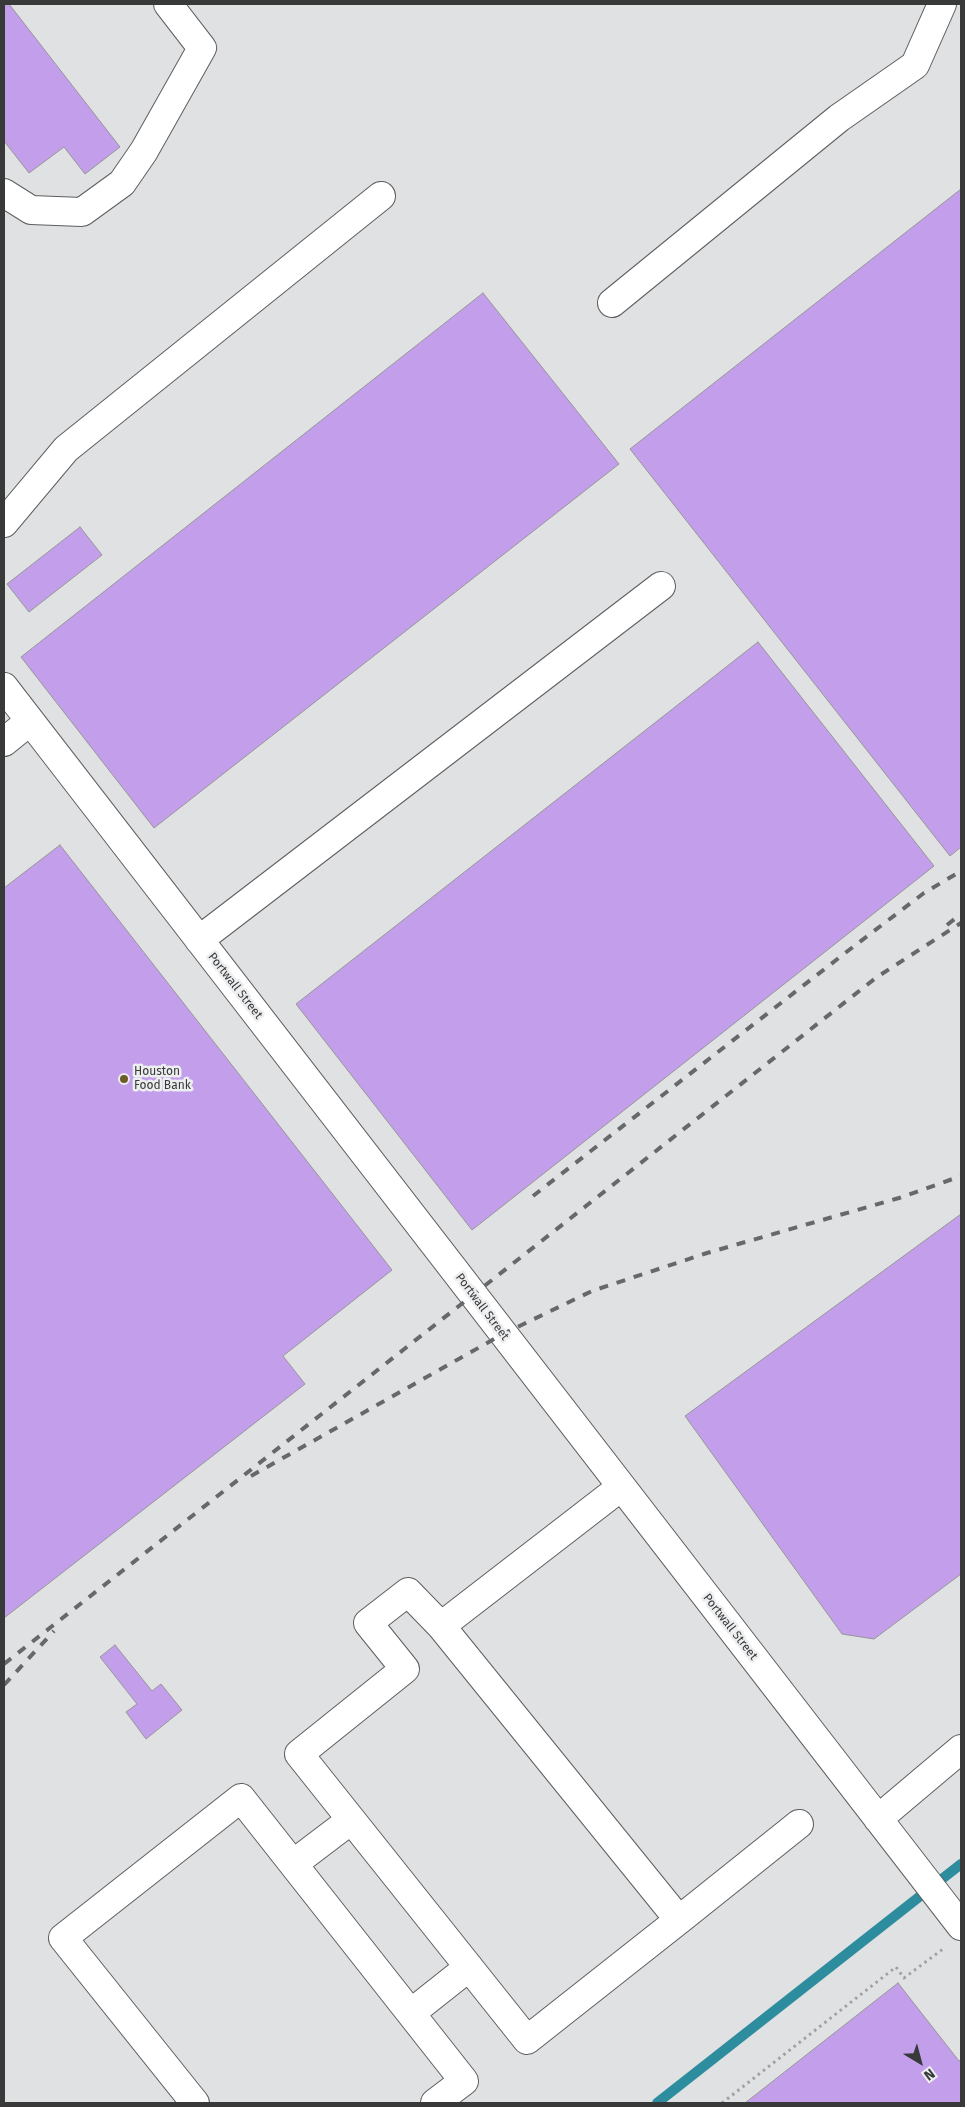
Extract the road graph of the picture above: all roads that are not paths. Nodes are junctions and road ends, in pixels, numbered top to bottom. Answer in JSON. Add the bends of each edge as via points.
{"nodes":[{"id":1,"x":168,"y":4,"type":"edge"},
{"id":2,"x":942,"y":4,"type":"edge"},
{"id":3,"x":4,"y":193,"type":"edge"},
{"id":4,"x":380,"y":196,"type":"dead end"},
{"id":5,"x":612,"y":303,"type":"dead end"},
{"id":6,"x":4,"y":523,"type":"edge"},
{"id":7,"x":661,"y":586,"type":"dead end"},
{"id":8,"x":4,"y":687,"type":"edge"},
{"id":9,"x":30,"y":721,"type":"junction"},
{"id":10,"x":4,"y":742,"type":"edge"},
{"id":11,"x":199,"y":940,"type":"junction"},
{"id":12,"x":621,"y":1487,"type":"junction"},
{"id":13,"x":441,"y":1626,"type":"junction"},
{"id":14,"x":961,"y":1749,"type":"edge"},
{"id":15,"x":878,"y":1819,"type":"junction"},
{"id":16,"x":351,"y":1820,"type":"junction"},
{"id":17,"x":799,"y":1824,"type":"dead end"},
{"id":18,"x":294,"y":1864,"type":"junction"},
{"id":19,"x":679,"y":1920,"type":"junction"},
{"id":20,"x":951,"y":1926,"type":"edge"},
{"id":21,"x":469,"y":1967,"type":"junction"},
{"id":22,"x":411,"y":2013,"type":"junction"},
{"id":23,"x":195,"y":2103,"type":"edge"},
{"id":24,"x":435,"y":2103,"type":"edge"}],
"edges":[{"from":1,"to":3,"type":"street","via":[[202,48],[122,184],[82,212],[31,210]]},
{"from":2,"to":5,"type":"street","via":[[915,65],[839,118]]},
{"from":4,"to":6,"type":"street","via":[[66,449]]},
{"from":7,"to":11,"type":"street"},
{"from":8,"to":9,"type":"street","name":"Portwall Street"},
{"from":9,"to":10,"type":"street"},
{"from":9,"to":11,"type":"street","name":"Portwall Street"},
{"from":11,"to":12,"type":"street","name":"Portwall Street"},
{"from":12,"to":13,"type":"street"},
{"from":12,"to":15,"type":"street","name":"Portwall Street"},
{"from":13,"to":16,"type":"street","via":[[408,1592],[368,1623],[404,1669],[299,1754]]},
{"from":13,"to":19,"type":"street"},
{"from":14,"to":15,"type":"street"},
{"from":15,"to":20,"type":"street","name":"Portwall Street","via":[[914,1865]]},
{"from":16,"to":18,"type":"street"},
{"from":16,"to":21,"type":"street"},
{"from":17,"to":19,"type":"street"},
{"from":18,"to":22,"type":"street"},
{"from":18,"to":23,"type":"street","via":[[241,1798],[63,1938]]},
{"from":19,"to":21,"type":"street","via":[[527,2040]]},
{"from":21,"to":22,"type":"street"},
{"from":22,"to":24,"type":"street","via":[[464,2081]]}]}
